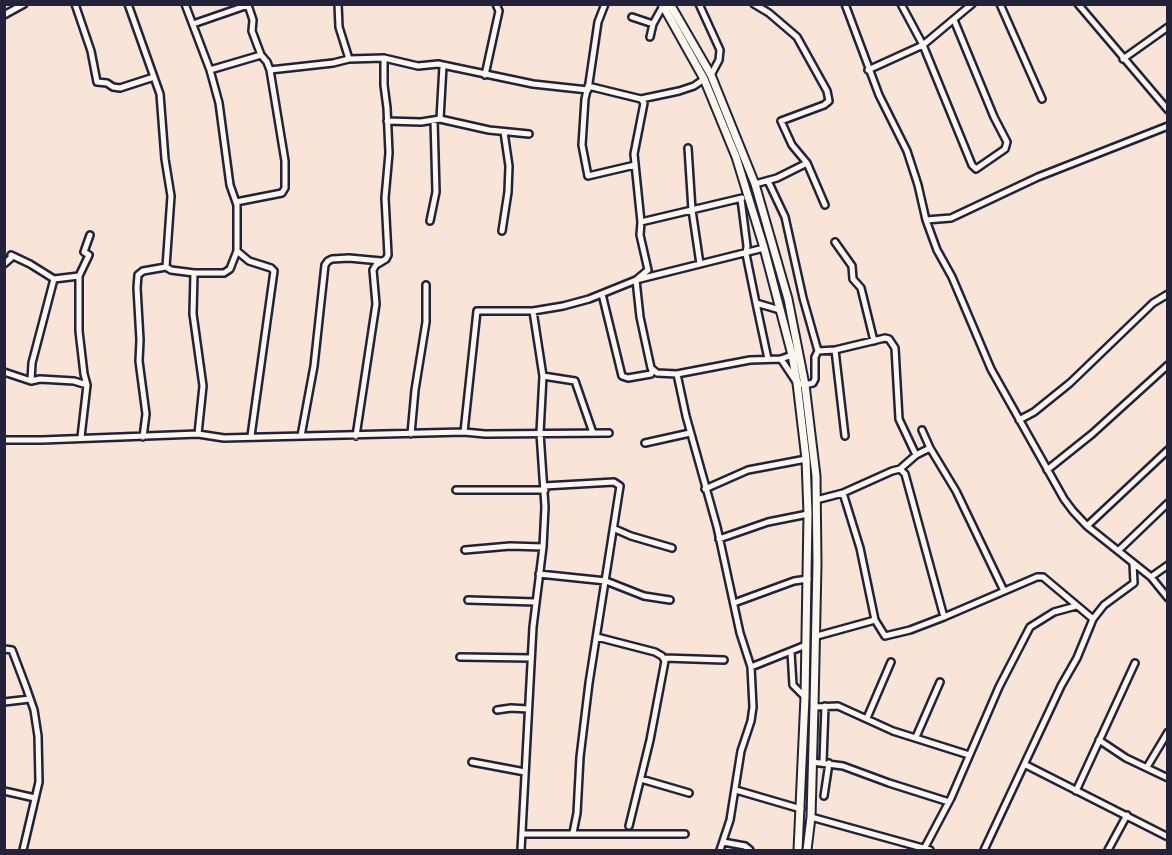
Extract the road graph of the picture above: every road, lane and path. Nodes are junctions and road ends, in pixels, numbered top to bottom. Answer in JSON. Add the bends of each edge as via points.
{"nodes":[{"id":1,"x":24,"y":4,"type":"edge"},
{"id":2,"x":75,"y":4,"type":"edge"},
{"id":3,"x":128,"y":4,"type":"edge"},
{"id":4,"x":185,"y":4,"type":"edge"},
{"id":5,"x":338,"y":4,"type":"edge"},
{"id":6,"x":496,"y":4,"type":"edge"},
{"id":7,"x":605,"y":4,"type":"edge"},
{"id":8,"x":699,"y":4,"type":"edge"},
{"id":9,"x":753,"y":4,"type":"edge"},
{"id":10,"x":845,"y":4,"type":"edge"},
{"id":11,"x":901,"y":4,"type":"edge"},
{"id":12,"x":1000,"y":4,"type":"edge"},
{"id":13,"x":1078,"y":4,"type":"edge"},
{"id":14,"x":665,"y":5,"type":"edge"},
{"id":15,"x":968,"y":6,"type":"edge"},
{"id":16,"x":4,"y":15,"type":"edge"},
{"id":17,"x":632,"y":17,"type":"dead end"},
{"id":18,"x":954,"y":20,"type":"junction"},
{"id":19,"x":193,"y":24,"type":"junction"},
{"id":20,"x":653,"y":24,"type":"junction"},
{"id":21,"x":1167,"y":27,"type":"edge"},
{"id":22,"x":650,"y":37,"type":"dead end"},
{"id":23,"x":923,"y":45,"type":"junction"},
{"id":24,"x":261,"y":55,"type":"junction"},
{"id":25,"x":384,"y":58,"type":"junction"},
{"id":26,"x":349,"y":59,"type":"junction"},
{"id":27,"x":1123,"y":59,"type":"junction"},
{"id":28,"x":443,"y":66,"type":"junction"},
{"id":29,"x":210,"y":70,"type":"junction"},
{"id":30,"x":270,"y":70,"type":"junction"},
{"id":31,"x":868,"y":70,"type":"junction"},
{"id":32,"x":485,"y":75,"type":"junction"},
{"id":33,"x":711,"y":75,"type":"junction"},
{"id":34,"x":154,"y":77,"type":"junction"},
{"id":35,"x":704,"y":79,"type":"junction"},
{"id":36,"x":588,"y":86,"type":"junction"},
{"id":37,"x":641,"y":99,"type":"junction"},
{"id":38,"x":1042,"y":99,"type":"dead end"},
{"id":39,"x":1167,"y":110,"type":"edge"},
{"id":40,"x":437,"y":119,"type":"junction"},
{"id":41,"x":387,"y":121,"type":"junction"},
{"id":42,"x":1167,"y":126,"type":"edge"},
{"id":43,"x":504,"y":132,"type":"junction"},
{"id":44,"x":530,"y":134,"type":"dead end"},
{"id":45,"x":688,"y":148,"type":"dead end"},
{"id":46,"x":807,"y":164,"type":"junction"},
{"id":47,"x":635,"y":165,"type":"junction"},
{"id":48,"x":768,"y":181,"type":"junction"},
{"id":49,"x":755,"y":184,"type":"junction"},
{"id":50,"x":750,"y":197,"type":"junction"},
{"id":51,"x":741,"y":199,"type":"junction"},
{"id":52,"x":236,"y":202,"type":"junction"},
{"id":53,"x":825,"y":205,"type":"dead end"},
{"id":54,"x":692,"y":210,"type":"junction"},
{"id":55,"x":430,"y":220,"type":"dead end"},
{"id":56,"x":926,"y":220,"type":"junction"},
{"id":57,"x":641,"y":222,"type":"junction"},
{"id":58,"x":502,"y":231,"type":"dead end"},
{"id":59,"x":90,"y":234,"type":"dead end"},
{"id":60,"x":835,"y":242,"type":"dead end"},
{"id":61,"x":764,"y":248,"type":"junction"},
{"id":62,"x":237,"y":251,"type":"junction"},
{"id":63,"x":746,"y":254,"type":"junction"},
{"id":64,"x":381,"y":261,"type":"junction"},
{"id":65,"x":4,"y":264,"type":"edge"},
{"id":66,"x":699,"y":264,"type":"junction"},
{"id":67,"x":166,"y":267,"type":"junction"},
{"id":68,"x":194,"y":273,"type":"junction"},
{"id":69,"x":79,"y":276,"type":"junction"},
{"id":70,"x":54,"y":279,"type":"junction"},
{"id":71,"x":636,"y":280,"type":"junction"},
{"id":72,"x":426,"y":285,"type":"dead end"},
{"id":73,"x":602,"y":294,"type":"junction"},
{"id":74,"x":1167,"y":294,"type":"edge"},
{"id":75,"x":756,"y":303,"type":"junction"},
{"id":76,"x":780,"y":310,"type":"junction"},
{"id":77,"x":533,"y":311,"type":"junction"},
{"id":78,"x":874,"y":340,"type":"junction"},
{"id":79,"x":835,"y":350,"type":"junction"},
{"id":80,"x":818,"y":351,"type":"junction"},
{"id":81,"x":792,"y":355,"type":"junction"},
{"id":82,"x":768,"y":359,"type":"junction"},
{"id":83,"x":781,"y":359,"type":"junction"},
{"id":84,"x":1167,"y":365,"type":"edge"},
{"id":85,"x":652,"y":371,"type":"junction"},
{"id":86,"x":4,"y":372,"type":"edge"},
{"id":87,"x":677,"y":374,"type":"junction"},
{"id":88,"x":543,"y":376,"type":"junction"},
{"id":89,"x":32,"y":381,"type":"junction"},
{"id":90,"x":801,"y":384,"type":"junction"},
{"id":91,"x":87,"y":385,"type":"junction"},
{"id":92,"x":1019,"y":420,"type":"junction"},
{"id":93,"x":922,"y":430,"type":"dead end"},
{"id":94,"x":464,"y":432,"type":"junction"},
{"id":95,"x":540,"y":433,"type":"junction"},
{"id":96,"x":593,"y":433,"type":"junction"},
{"id":97,"x":609,"y":433,"type":"dead end"},
{"id":98,"x":690,"y":433,"type":"junction"},
{"id":99,"x":198,"y":434,"type":"junction"},
{"id":100,"x":411,"y":434,"type":"junction"},
{"id":101,"x":251,"y":436,"type":"junction"},
{"id":102,"x":301,"y":436,"type":"junction"},
{"id":103,"x":356,"y":436,"type":"junction"},
{"id":104,"x":845,"y":436,"type":"dead end"},
{"id":105,"x":81,"y":437,"type":"junction"},
{"id":106,"x":144,"y":437,"type":"junction"},
{"id":107,"x":4,"y":440,"type":"edge"},
{"id":108,"x":645,"y":443,"type":"dead end"},
{"id":109,"x":930,"y":448,"type":"junction"},
{"id":110,"x":1167,"y":450,"type":"edge"},
{"id":111,"x":916,"y":455,"type":"junction"},
{"id":112,"x":806,"y":459,"type":"junction"},
{"id":113,"x":900,"y":469,"type":"junction"},
{"id":114,"x":1047,"y":470,"type":"junction"},
{"id":115,"x":544,"y":488,"type":"junction"},
{"id":116,"x":705,"y":489,"type":"junction"},
{"id":117,"x":456,"y":490,"type":"dead end"},
{"id":118,"x":843,"y":492,"type":"junction"},
{"id":119,"x":816,"y":500,"type":"junction"},
{"id":120,"x":1167,"y":503,"type":"edge"},
{"id":121,"x":808,"y":514,"type":"junction"},
{"id":122,"x":1086,"y":526,"type":"junction"},
{"id":123,"x":615,"y":529,"type":"junction"},
{"id":124,"x":719,"y":539,"type":"junction"},
{"id":125,"x":543,"y":547,"type":"junction"},
{"id":126,"x":672,"y":548,"type":"dead end"},
{"id":127,"x":465,"y":550,"type":"dead end"},
{"id":128,"x":1119,"y":550,"type":"junction"},
{"id":129,"x":1132,"y":562,"type":"junction"},
{"id":130,"x":1167,"y":565,"type":"edge"},
{"id":131,"x":539,"y":574,"type":"junction"},
{"id":132,"x":1151,"y":577,"type":"junction"},
{"id":133,"x":808,"y":579,"type":"junction"},
{"id":134,"x":606,"y":581,"type":"junction"},
{"id":135,"x":1004,"y":591,"type":"junction"},
{"id":136,"x":1167,"y":598,"type":"edge"},
{"id":137,"x":468,"y":600,"type":"dead end"},
{"id":138,"x":670,"y":600,"type":"dead end"},
{"id":139,"x":536,"y":602,"type":"junction"},
{"id":140,"x":734,"y":603,"type":"junction"},
{"id":141,"x":1076,"y":606,"type":"junction"},
{"id":142,"x":944,"y":617,"type":"junction"},
{"id":143,"x":1093,"y":619,"type":"junction"},
{"id":144,"x":875,"y":620,"type":"junction"},
{"id":145,"x":817,"y":636,"type":"junction"},
{"id":146,"x":597,"y":637,"type":"junction"},
{"id":147,"x":806,"y":645,"type":"junction"},
{"id":148,"x":4,"y":649,"type":"edge"},
{"id":149,"x":791,"y":652,"type":"junction"},
{"id":150,"x":459,"y":657,"type":"dead end"},
{"id":151,"x":531,"y":658,"type":"junction"},
{"id":152,"x":664,"y":658,"type":"junction"},
{"id":153,"x":724,"y":660,"type":"dead end"},
{"id":154,"x":891,"y":662,"type":"dead end"},
{"id":155,"x":1135,"y":663,"type":"dead end"},
{"id":156,"x":752,"y":667,"type":"junction"},
{"id":157,"x":940,"y":682,"type":"dead end"},
{"id":158,"x":805,"y":697,"type":"junction"},
{"id":159,"x":30,"y":699,"type":"junction"},
{"id":160,"x":4,"y":702,"type":"edge"},
{"id":161,"x":825,"y":706,"type":"junction"},
{"id":162,"x":814,"y":707,"type":"junction"},
{"id":163,"x":528,"y":709,"type":"junction"},
{"id":164,"x":497,"y":710,"type":"dead end"},
{"id":165,"x":867,"y":718,"type":"junction"},
{"id":166,"x":1167,"y":732,"type":"edge"},
{"id":167,"x":916,"y":737,"type":"junction"},
{"id":168,"x":1099,"y":741,"type":"junction"},
{"id":169,"x":969,"y":755,"type":"junction"},
{"id":170,"x":472,"y":762,"type":"dead end"},
{"id":171,"x":813,"y":762,"type":"junction"},
{"id":172,"x":826,"y":762,"type":"junction"},
{"id":173,"x":1026,"y":765,"type":"junction"},
{"id":174,"x":1147,"y":768,"type":"junction"},
{"id":175,"x":525,"y":772,"type":"junction"},
{"id":176,"x":1167,"y":778,"type":"edge"},
{"id":177,"x":641,"y":779,"type":"junction"},
{"id":178,"x":736,"y":790,"type":"junction"},
{"id":179,"x":4,"y":791,"type":"edge"},
{"id":180,"x":1076,"y":791,"type":"junction"},
{"id":181,"x":689,"y":793,"type":"dead end"},
{"id":182,"x":824,"y":796,"type":"dead end"},
{"id":183,"x":35,"y":798,"type":"junction"},
{"id":184,"x":949,"y":802,"type":"junction"},
{"id":185,"x":801,"y":809,"type":"junction"},
{"id":186,"x":1127,"y":815,"type":"junction"},
{"id":187,"x":811,"y":817,"type":"junction"},
{"id":188,"x":629,"y":826,"type":"dead end"},
{"id":189,"x":573,"y":833,"type":"junction"},
{"id":190,"x":522,"y":834,"type":"junction"},
{"id":191,"x":685,"y":834,"type":"dead end"},
{"id":192,"x":1167,"y":837,"type":"edge"},
{"id":193,"x":723,"y":842,"type":"junction"},
{"id":194,"x":23,"y":850,"type":"edge"},
{"id":195,"x":521,"y":850,"type":"edge"},
{"id":196,"x":720,"y":850,"type":"edge"},
{"id":197,"x":750,"y":850,"type":"edge"},
{"id":198,"x":798,"y":850,"type":"edge"},
{"id":199,"x":807,"y":850,"type":"edge"},
{"id":200,"x":927,"y":850,"type":"edge"},
{"id":201,"x":984,"y":850,"type":"edge"},
{"id":202,"x":1108,"y":850,"type":"edge"}],
"edges":[{"from":1,"to":16,"type":"street"},
{"from":2,"to":34,"type":"street","via":[[98,82],[120,88]]},
{"from":3,"to":34,"type":"street"},
{"from":4,"to":19,"type":"street"},
{"from":5,"to":26,"type":"street","via":[[339,27]]},
{"from":6,"to":32,"type":"street","via":[[499,11]]},
{"from":7,"to":36,"type":"street","via":[[598,22]]},
{"from":8,"to":33,"type":"street","via":[[720,51],[720,60]]},
{"from":9,"to":46,"type":"street","via":[[796,36],[827,91],[829,101],[824,105],[781,121],[792,145]]},
{"from":10,"to":31,"type":"street"},
{"from":11,"to":23,"type":"street"},
{"from":12,"to":38,"type":"street"},
{"from":13,"to":27,"type":"street"},
{"from":14,"to":20,"type":"street"},
{"from":14,"to":33,"type":"main road"},
{"from":14,"to":35,"type":"main road"},
{"from":15,"to":18,"type":"street"},
{"from":17,"to":20,"type":"street"},
{"from":18,"to":23,"type":"street"},
{"from":18,"to":23,"type":"street","via":[[1007,142],[1005,149],[979,168],[972,165]]},
{"from":19,"to":24,"type":"street","via":[[248,4]]},
{"from":19,"to":29,"type":"street"},
{"from":20,"to":22,"type":"street"},
{"from":21,"to":27,"type":"street"},
{"from":23,"to":31,"type":"street"},
{"from":24,"to":29,"type":"street"},
{"from":24,"to":30,"type":"street"},
{"from":25,"to":26,"type":"street"},
{"from":25,"to":28,"type":"street","via":[[418,66]]},
{"from":25,"to":41,"type":"street"},
{"from":26,"to":30,"type":"street"},
{"from":27,"to":39,"type":"street"},
{"from":28,"to":32,"type":"street"},
{"from":28,"to":40,"type":"street"},
{"from":29,"to":52,"type":"street"},
{"from":30,"to":52,"type":"street","via":[[285,160],[285,188],[282,193]]},
{"from":31,"to":56,"type":"street","via":[[907,151]]},
{"from":32,"to":36,"type":"street","via":[[538,85],[588,90]]},
{"from":33,"to":49,"type":"main road"},
{"from":34,"to":67,"type":"street","via":[[160,94],[171,196]]},
{"from":35,"to":37,"type":"street","via":[[680,91]]},
{"from":35,"to":50,"type":"main road"},
{"from":36,"to":37,"type":"street"},
{"from":36,"to":47,"type":"street","via":[[582,145],[588,176]]},
{"from":37,"to":47,"type":"street","via":[[644,103]]},
{"from":40,"to":41,"type":"street"},
{"from":40,"to":43,"type":"street"},
{"from":40,"to":55,"type":"street","via":[[436,192]]},
{"from":41,"to":64,"type":"street","via":[[388,246],[387,258]]},
{"from":42,"to":56,"type":"street","via":[[1038,177],[951,218]]},
{"from":43,"to":44,"type":"street"},
{"from":43,"to":58,"type":"street","via":[[509,166]]},
{"from":45,"to":54,"type":"street"},
{"from":46,"to":48,"type":"street"},
{"from":46,"to":53,"type":"street"},
{"from":47,"to":57,"type":"street"},
{"from":48,"to":49,"type":"street"},
{"from":48,"to":80,"type":"street","via":[[785,217]]},
{"from":49,"to":90,"type":"main road","via":[[788,299]]},
{"from":50,"to":51,"type":"street"},
{"from":50,"to":61,"type":"main road"},
{"from":51,"to":54,"type":"street"},
{"from":51,"to":63,"type":"street"},
{"from":52,"to":62,"type":"street"},
{"from":54,"to":57,"type":"street"},
{"from":54,"to":66,"type":"street"},
{"from":56,"to":92,"type":"street","via":[[991,369]]},
{"from":57,"to":71,"type":"street","via":[[648,270]]},
{"from":59,"to":69,"type":"street","via":[[84,252],[89,255]]},
{"from":60,"to":78,"type":"street","via":[[861,288]]},
{"from":61,"to":63,"type":"street"},
{"from":61,"to":76,"type":"main road"},
{"from":62,"to":68,"type":"street","via":[[227,272]]},
{"from":62,"to":101,"type":"street","via":[[249,261],[274,271]]},
{"from":63,"to":66,"type":"street"},
{"from":63,"to":75,"type":"street"},
{"from":64,"to":102,"type":"street","via":[[332,259],[325,265],[314,366]]},
{"from":64,"to":103,"type":"street","via":[[373,270],[376,304]]},
{"from":65,"to":70,"type":"street","via":[[11,255]]},
{"from":66,"to":71,"type":"street"},
{"from":67,"to":68,"type":"street"},
{"from":67,"to":106,"type":"street","via":[[143,271],[136,278],[139,361],[146,414]]},
{"from":68,"to":99,"type":"street","via":[[193,314],[203,386]]},
{"from":69,"to":70,"type":"street"},
{"from":69,"to":91,"type":"street","via":[[79,331]]},
{"from":70,"to":89,"type":"street","via":[[32,363]]},
{"from":71,"to":73,"type":"street"},
{"from":71,"to":85,"type":"street"},
{"from":72,"to":100,"type":"street","via":[[426,322]]},
{"from":73,"to":77,"type":"street"},
{"from":73,"to":85,"type":"street","via":[[622,376]]},
{"from":74,"to":92,"type":"street","via":[[1070,383]]},
{"from":75,"to":76,"type":"street"},
{"from":75,"to":82,"type":"street"},
{"from":76,"to":81,"type":"main road"},
{"from":77,"to":88,"type":"street"},
{"from":77,"to":94,"type":"street","via":[[476,312]]},
{"from":78,"to":79,"type":"street"},
{"from":78,"to":111,"type":"street","via":[[890,339],[895,348],[899,419]]},
{"from":79,"to":80,"type":"street"},
{"from":79,"to":104,"type":"street"},
{"from":80,"to":90,"type":"street","via":[[813,383]]},
{"from":81,"to":83,"type":"street"},
{"from":81,"to":90,"type":"main road"},
{"from":82,"to":83,"type":"street"},
{"from":82,"to":87,"type":"street"},
{"from":83,"to":90,"type":"street"},
{"from":84,"to":114,"type":"street"},
{"from":85,"to":87,"type":"street"},
{"from":86,"to":89,"type":"street"},
{"from":87,"to":98,"type":"street"},
{"from":88,"to":95,"type":"street"},
{"from":88,"to":96,"type":"street","via":[[575,381]]},
{"from":89,"to":91,"type":"street","via":[[74,381]]},
{"from":90,"to":112,"type":"main road"},
{"from":90,"to":119,"type":"main road"},
{"from":91,"to":105,"type":"street"},
{"from":92,"to":114,"type":"street"},
{"from":93,"to":109,"type":"street"},
{"from":94,"to":95,"type":"street"},
{"from":94,"to":100,"type":"street"},
{"from":95,"to":96,"type":"street"},
{"from":95,"to":115,"type":"street"},
{"from":96,"to":97,"type":"street"},
{"from":98,"to":108,"type":"street"},
{"from":98,"to":116,"type":"street"},
{"from":99,"to":101,"type":"street","via":[[224,438]]},
{"from":99,"to":106,"type":"street"},
{"from":100,"to":103,"type":"street"},
{"from":101,"to":102,"type":"street"},
{"from":102,"to":103,"type":"street"},
{"from":105,"to":106,"type":"street"},
{"from":105,"to":107,"type":"street"},
{"from":109,"to":111,"type":"street"},
{"from":109,"to":135,"type":"street","via":[[956,491]]},
{"from":110,"to":122,"type":"street"},
{"from":111,"to":113,"type":"street"},
{"from":112,"to":116,"type":"street","via":[[748,470]]},
{"from":112,"to":121,"type":"main road"},
{"from":113,"to":118,"type":"street"},
{"from":113,"to":142,"type":"street","via":[[906,476]]},
{"from":114,"to":122,"type":"street"},
{"from":115,"to":117,"type":"street"},
{"from":115,"to":123,"type":"street","via":[[617,483],[620,486]]},
{"from":115,"to":125,"type":"street"},
{"from":116,"to":124,"type":"street"},
{"from":118,"to":119,"type":"street"},
{"from":118,"to":144,"type":"street"},
{"from":119,"to":145,"type":"main road"},
{"from":120,"to":128,"type":"street"},
{"from":121,"to":124,"type":"street","via":[[768,522]]},
{"from":121,"to":133,"type":"main road"},
{"from":122,"to":128,"type":"street"},
{"from":123,"to":126,"type":"street"},
{"from":123,"to":134,"type":"street"},
{"from":124,"to":140,"type":"street"},
{"from":125,"to":127,"type":"street"},
{"from":125,"to":131,"type":"street"},
{"from":128,"to":129,"type":"street"},
{"from":129,"to":132,"type":"street"},
{"from":129,"to":143,"type":"street","via":[[1134,583],[1104,605]]},
{"from":130,"to":132,"type":"street"},
{"from":131,"to":134,"type":"street"},
{"from":131,"to":139,"type":"street"},
{"from":132,"to":136,"type":"street"},
{"from":133,"to":140,"type":"street"},
{"from":133,"to":147,"type":"main road"},
{"from":134,"to":138,"type":"street","via":[[644,596]]},
{"from":134,"to":146,"type":"street"},
{"from":135,"to":141,"type":"street","via":[[1043,577]]},
{"from":135,"to":142,"type":"street"},
{"from":137,"to":139,"type":"street"},
{"from":139,"to":151,"type":"street"},
{"from":140,"to":156,"type":"street"},
{"from":141,"to":143,"type":"street"},
{"from":141,"to":169,"type":"street","via":[[1054,612],[1030,627]]},
{"from":142,"to":144,"type":"street","via":[[885,636]]},
{"from":143,"to":173,"type":"street"},
{"from":144,"to":145,"type":"street"},
{"from":145,"to":162,"type":"main road"},
{"from":146,"to":152,"type":"street","via":[[655,652]]},
{"from":146,"to":189,"type":"street"},
{"from":147,"to":149,"type":"street"},
{"from":147,"to":158,"type":"main road"},
{"from":148,"to":159,"type":"street","via":[[12,650]]},
{"from":149,"to":156,"type":"street"},
{"from":149,"to":158,"type":"street","via":[[794,687]]},
{"from":150,"to":151,"type":"street"},
{"from":151,"to":163,"type":"street"},
{"from":152,"to":153,"type":"street"},
{"from":152,"to":177,"type":"street"},
{"from":154,"to":165,"type":"street"},
{"from":155,"to":168,"type":"street"},
{"from":156,"to":178,"type":"street","via":[[753,707],[739,760]]},
{"from":157,"to":167,"type":"street"},
{"from":158,"to":185,"type":"main road"},
{"from":159,"to":160,"type":"street"},
{"from":159,"to":183,"type":"street","via":[[38,736],[39,782]]},
{"from":161,"to":162,"type":"street"},
{"from":161,"to":165,"type":"street","via":[[838,706]]},
{"from":161,"to":172,"type":"street"},
{"from":162,"to":171,"type":"main road"},
{"from":163,"to":164,"type":"street"},
{"from":163,"to":175,"type":"street"},
{"from":165,"to":167,"type":"street"},
{"from":166,"to":174,"type":"street"},
{"from":167,"to":169,"type":"street"},
{"from":168,"to":174,"type":"street"},
{"from":168,"to":180,"type":"street"},
{"from":169,"to":184,"type":"street"},
{"from":170,"to":175,"type":"street"},
{"from":171,"to":172,"type":"street"},
{"from":171,"to":187,"type":"main road"},
{"from":172,"to":182,"type":"street"},
{"from":172,"to":184,"type":"street"},
{"from":173,"to":180,"type":"street"},
{"from":173,"to":201,"type":"street"},
{"from":174,"to":176,"type":"street"},
{"from":175,"to":190,"type":"street"},
{"from":177,"to":181,"type":"street"},
{"from":177,"to":188,"type":"street"},
{"from":178,"to":185,"type":"street"},
{"from":178,"to":193,"type":"street"},
{"from":179,"to":183,"type":"street"},
{"from":180,"to":186,"type":"street"},
{"from":183,"to":194,"type":"street"},
{"from":184,"to":200,"type":"street"},
{"from":185,"to":198,"type":"main road"},
{"from":186,"to":192,"type":"street"},
{"from":186,"to":202,"type":"street"},
{"from":187,"to":199,"type":"main road"},
{"from":187,"to":200,"type":"street"},
{"from":189,"to":190,"type":"street"},
{"from":189,"to":191,"type":"street"},
{"from":190,"to":195,"type":"street"},
{"from":193,"to":196,"type":"street"},
{"from":193,"to":197,"type":"street"}]}
